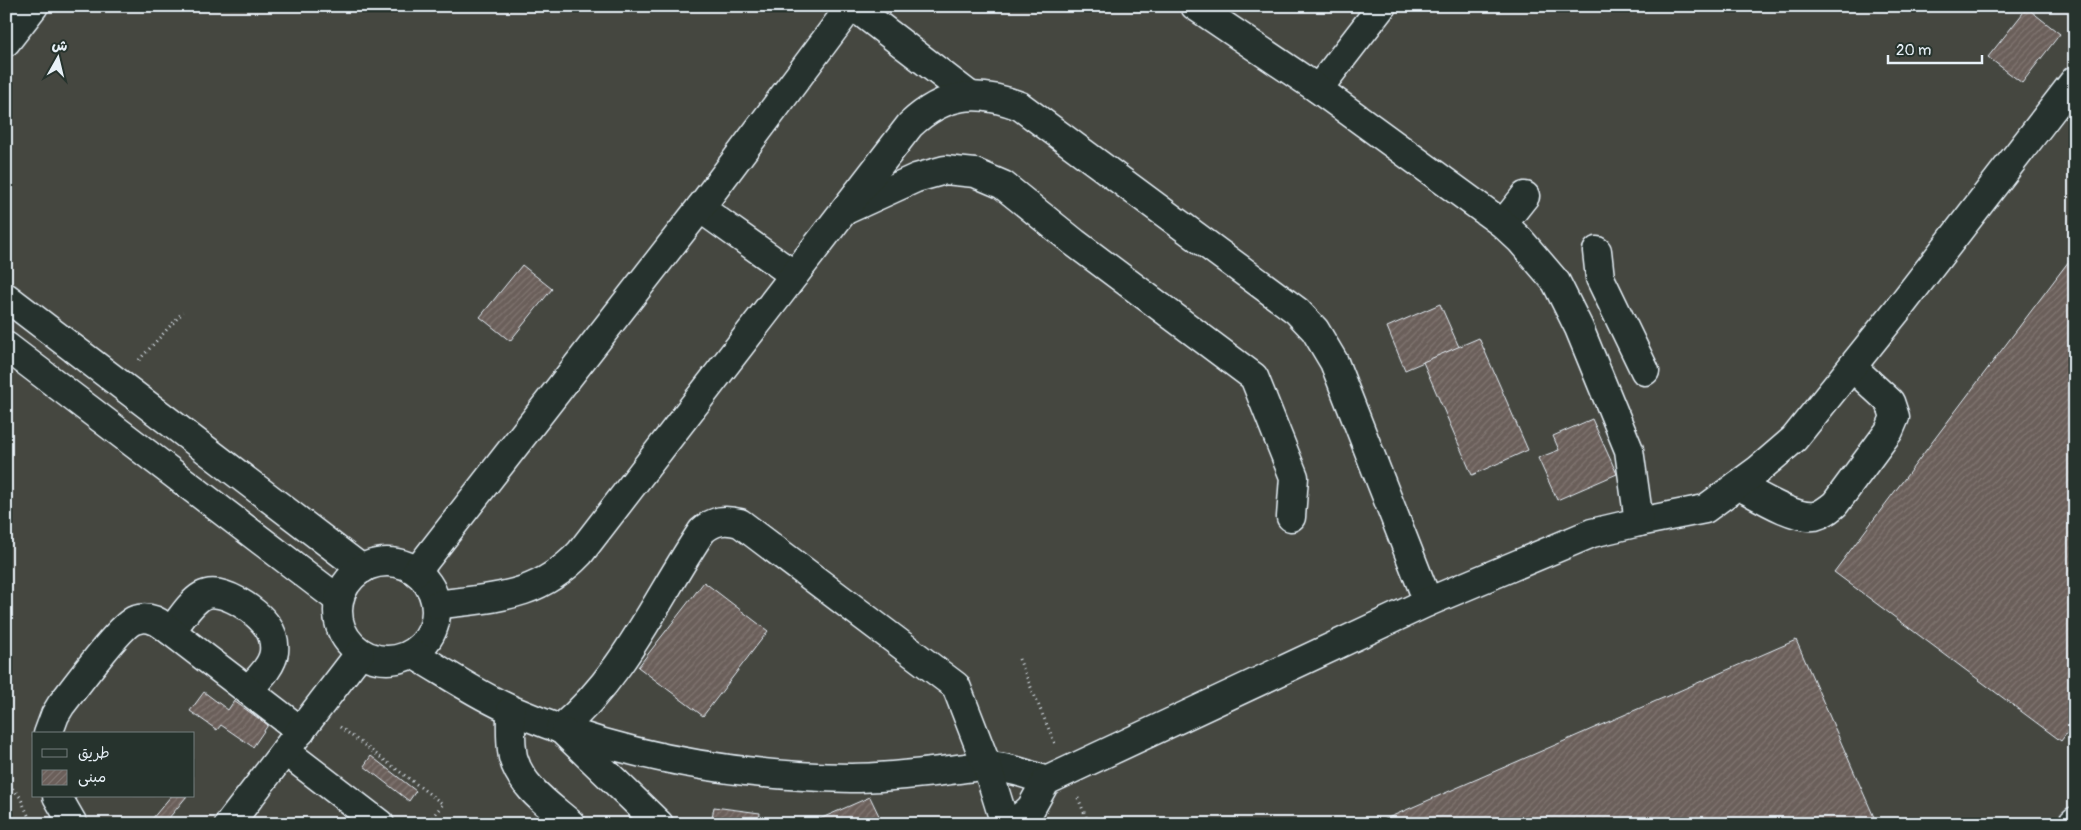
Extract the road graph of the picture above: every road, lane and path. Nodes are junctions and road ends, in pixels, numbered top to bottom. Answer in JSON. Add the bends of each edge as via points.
{"nodes":[{"id":1,"x":34,"y":6,"type":"edge"},
{"id":2,"x":852,"y":6,"type":"edge"},
{"id":3,"x":1195,"y":6,"type":"edge"},
{"id":4,"x":1382,"y":6,"type":"edge"},
{"id":5,"x":6,"y":42,"type":"edge"},
{"id":6,"x":2075,"y":80,"type":"edge"},
{"id":7,"x":1318,"y":89,"type":"junction"},
{"id":8,"x":969,"y":95,"type":"junction"},
{"id":9,"x":1525,"y":196,"type":"dead end"},
{"id":10,"x":700,"y":208,"type":"junction"},
{"id":11,"x":842,"y":212,"type":"junction"},
{"id":12,"x":1503,"y":224,"type":"junction"},
{"id":13,"x":1597,"y":251,"type":"dead end"},
{"id":14,"x":794,"y":275,"type":"junction"},
{"id":15,"x":6,"y":297,"type":"edge"},
{"id":16,"x":183,"y":312,"type":"dead end"},
{"id":17,"x":6,"y":346,"type":"edge"},
{"id":18,"x":1852,"y":367,"type":"junction"},
{"id":19,"x":1646,"y":371,"type":"dead end"},
{"id":20,"x":118,"y":383,"type":"junction"},
{"id":21,"x":1738,"y":486,"type":"junction"},
{"id":22,"x":1291,"y":516,"type":"dead end"},
{"id":23,"x":1639,"y":522,"type":"junction"},
{"id":24,"x":362,"y":569,"type":"junction"},
{"id":25,"x":416,"y":571,"type":"junction"},
{"id":26,"x":339,"y":600,"type":"junction"},
{"id":27,"x":1428,"y":602,"type":"junction"},
{"id":28,"x":437,"y":605,"type":"junction"},
{"id":29,"x":171,"y":631,"type":"junction"},
{"id":30,"x":360,"y":653,"type":"junction"},
{"id":31,"x":414,"y":654,"type":"junction"},
{"id":32,"x":248,"y":690,"type":"junction"},
{"id":33,"x":511,"y":710,"type":"junction"},
{"id":34,"x":560,"y":729,"type":"junction"},
{"id":35,"x":301,"y":731,"type":"junction"},
{"id":36,"x":49,"y":732,"type":"edge"},
{"id":37,"x":987,"y":766,"type":"junction"},
{"id":38,"x":6,"y":781,"type":"edge"},
{"id":39,"x":1046,"y":781,"type":"junction"},
{"id":40,"x":58,"y":798,"type":"edge"},
{"id":41,"x":32,"y":824,"type":"edge"},
{"id":42,"x":74,"y":824,"type":"edge"},
{"id":43,"x":229,"y":824,"type":"edge"},
{"id":44,"x":380,"y":824,"type":"edge"},
{"id":45,"x":435,"y":824,"type":"edge"},
{"id":46,"x":571,"y":824,"type":"edge"},
{"id":47,"x":659,"y":824,"type":"edge"},
{"id":48,"x":1005,"y":824,"type":"edge"},
{"id":49,"x":1013,"y":824,"type":"edge"}],
"edges":[{"from":1,"to":5,"type":"lane"},
{"from":2,"to":8,"type":"lane"},
{"from":2,"to":10,"type":"lane"},
{"from":3,"to":7,"type":"lane"},
{"from":4,"to":7,"type":"lane"},
{"from":6,"to":18,"type":"lane"},
{"from":7,"to":12,"type":"lane"},
{"from":8,"to":11,"type":"lane","via":[[936,104],[922,113]]},
{"from":8,"to":27,"type":"lane","via":[[1004,99],[1020,106],[1298,311],[1325,345],[1342,382]]},
{"from":9,"to":12,"type":"lane"},
{"from":10,"to":14,"type":"lane"},
{"from":10,"to":25,"type":"lane"},
{"from":11,"to":14,"type":"lane"},
{"from":11,"to":22,"type":"lane","via":[[930,173],[960,170],[1003,185],[1082,249],[1254,377],[1294,477]]},
{"from":12,"to":23,"type":"lane","via":[[1556,282],[1580,328],[1629,450]]},
{"from":13,"to":19,"type":"lane","via":[[1600,278]]},
{"from":14,"to":28,"type":"lane","via":[[566,568],[529,590]]},
{"from":15,"to":20,"type":"lane"},
{"from":16,"to":20,"type":"path"},
{"from":17,"to":26,"type":"lane"},
{"from":18,"to":21,"type":"lane","via":[[1794,439]]},
{"from":18,"to":21,"type":"lane","via":[[1890,402],[1895,417],[1889,431],[1835,504],[1826,512],[1804,516]]},
{"from":20,"to":24,"type":"lane"},
{"from":21,"to":23,"type":"lane","via":[[1705,509]]},
{"from":23,"to":27,"type":"lane","via":[[1592,533]]},
{"from":24,"to":25,"type":"lane","via":[[380,562],[399,563]]},
{"from":24,"to":26,"type":"lane","via":[[351,577]]},
{"from":25,"to":28,"type":"lane","via":[[426,580]]},
{"from":26,"to":30,"type":"lane","via":[[341,630]]},
{"from":27,"to":39,"type":"lane"},
{"from":28,"to":31,"type":"lane","via":[[432,633]]},
{"from":29,"to":32,"type":"lane"},
{"from":29,"to":32,"type":"lane","via":[[195,602],[211,593],[230,596],[263,621],[272,635],[274,652],[267,668]]},
{"from":29,"to":36,"type":"lane","via":[[150,618],[127,624],[61,705]]},
{"from":30,"to":31,"type":"lane","via":[[387,661]]},
{"from":30,"to":35,"type":"lane"},
{"from":31,"to":33,"type":"lane"},
{"from":32,"to":35,"type":"lane"},
{"from":33,"to":34,"type":"lane"},
{"from":33,"to":46,"type":"lane","via":[[513,756],[518,770],[525,783]]},
{"from":34,"to":37,"type":"lane","via":[[687,763],[772,775],[858,778]]},
{"from":34,"to":37,"type":"lane","via":[[596,695],[624,659],[702,531],[709,524],[730,520],[740,523],[956,686]]},
{"from":34,"to":47,"type":"lane"},
{"from":35,"to":43,"type":"lane"},
{"from":35,"to":44,"type":"lane"},
{"from":35,"to":45,"type":"path","via":[[443,804],[430,820]]},
{"from":37,"to":39,"type":"lane","via":[[1017,771]]},
{"from":37,"to":48,"type":"lane"},
{"from":38,"to":41,"type":"path","via":[[20,797]]},
{"from":39,"to":49,"type":"lane","via":[[1031,808]]},
{"from":40,"to":42,"type":"lane"}]}
